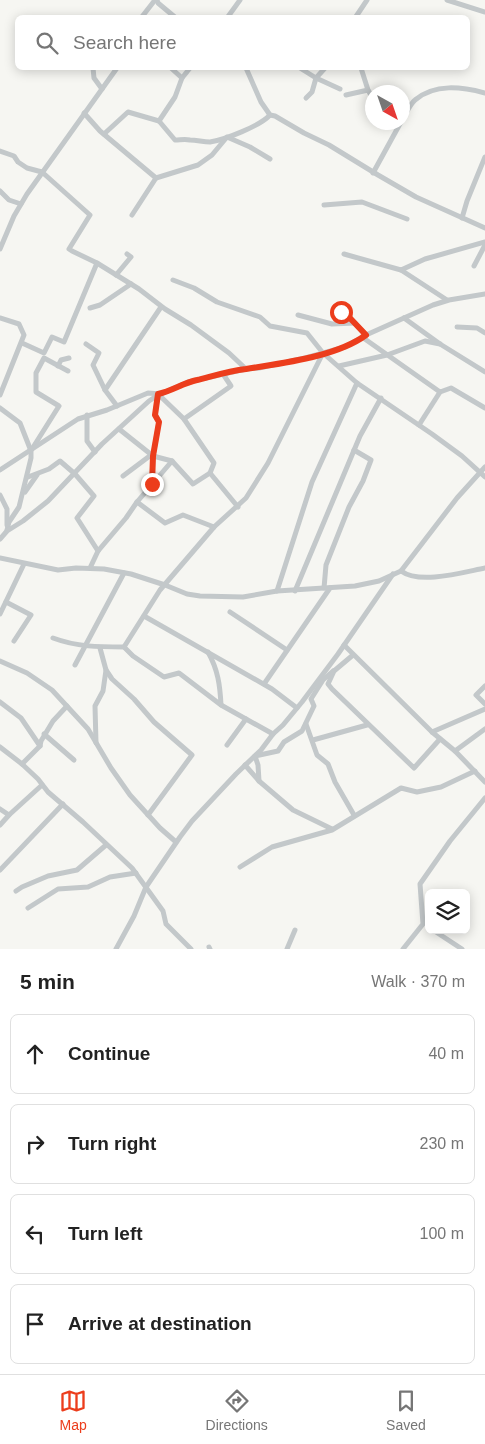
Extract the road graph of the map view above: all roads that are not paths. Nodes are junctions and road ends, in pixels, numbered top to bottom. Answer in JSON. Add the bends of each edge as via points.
{"nodes":[{"id":1,"x":156,"y":0,"type":"edge"},
{"id":2,"x":240,"y":0,"type":"edge"},
{"id":3,"x":367,"y":0,"type":"edge"},
{"id":4,"x":449,"y":0,"type":"edge"},
{"id":5,"x":485,"y":12,"type":"edge"},
{"id":6,"x":143,"y":15,"type":"edge"},
{"id":7,"x":172,"y":15,"type":"edge"},
{"id":8,"x":229,"y":15,"type":"edge"},
{"id":9,"x":357,"y":15,"type":"edge"},
{"id":10,"x":93,"y":70,"type":"edge"},
{"id":11,"x":116,"y":70,"type":"edge"},
{"id":12,"x":173,"y":70,"type":"edge"},
{"id":13,"x":188,"y":70,"type":"edge"},
{"id":14,"x":247,"y":70,"type":"edge"},
{"id":15,"x":303,"y":70,"type":"edge"},
{"id":16,"x":323,"y":70,"type":"edge"},
{"id":17,"x":362,"y":70,"type":"edge"},
{"id":18,"x":182,"y":78,"type":"junction"},
{"id":19,"x":316,"y":78,"type":"junction"},
{"id":20,"x":366,"y":85,"type":"edge"},
{"id":21,"x":102,"y":88,"type":"junction"},
{"id":22,"x":340,"y":88,"type":"dead end"},
{"id":23,"x":365,"y":91,"type":"edge"},
{"id":24,"x":485,"y":93,"type":"edge"},
{"id":25,"x":346,"y":95,"type":"dead end"},
{"id":26,"x":306,"y":98,"type":"dead end"},
{"id":27,"x":410,"y":107,"type":"edge"},
{"id":28,"x":84,"y":113,"type":"junction"},
{"id":29,"x":270,"y":115,"type":"junction"},
{"id":30,"x":159,"y":121,"type":"junction"},
{"id":31,"x":397,"y":130,"type":"edge"},
{"id":32,"x":104,"y":134,"type":"junction"},
{"id":33,"x":227,"y":137,"type":"junction"},
{"id":34,"x":0,"y":151,"type":"edge"},
{"id":35,"x":485,"y":157,"type":"edge"},
{"id":36,"x":270,"y":159,"type":"dead end"},
{"id":37,"x":42,"y":172,"type":"junction"},
{"id":38,"x":373,"y":173,"type":"junction"},
{"id":39,"x":156,"y":178,"type":"junction"},
{"id":40,"x":0,"y":191,"type":"edge"},
{"id":41,"x":21,"y":204,"type":"junction"},
{"id":42,"x":324,"y":205,"type":"dead end"},
{"id":43,"x":132,"y":214,"type":"dead end"},
{"id":44,"x":462,"y":218,"type":"junction"},
{"id":45,"x":407,"y":219,"type":"dead end"},
{"id":46,"x":485,"y":228,"type":"edge"},
{"id":47,"x":2,"y":237,"type":"edge"},
{"id":48,"x":485,"y":244,"type":"edge"},
{"id":49,"x":0,"y":248,"type":"edge"},
{"id":50,"x":127,"y":254,"type":"dead end"},
{"id":51,"x":344,"y":254,"type":"dead end"},
{"id":52,"x":97,"y":263,"type":"junction"},
{"id":53,"x":474,"y":266,"type":"dead end"},
{"id":54,"x":401,"y":270,"type":"junction"},
{"id":55,"x":116,"y":275,"type":"junction"},
{"id":56,"x":174,"y":280,"type":"dead end"},
{"id":57,"x":131,"y":284,"type":"junction"},
{"id":58,"x":484,"y":294,"type":"edge"},
{"id":59,"x":447,"y":300,"type":"junction"},
{"id":60,"x":161,"y":306,"type":"junction"},
{"id":61,"x":90,"y":308,"type":"dead end"},
{"id":62,"x":341,"y":312,"type":"dead end"},
{"id":63,"x":298,"y":315,"type":"dead end"},
{"id":64,"x":0,"y":318,"type":"edge"},
{"id":65,"x":404,"y":318,"type":"junction"},
{"id":66,"x":355,"y":323,"type":"junction"},
{"id":67,"x":457,"y":327,"type":"dead end"},
{"id":68,"x":485,"y":333,"type":"edge"},
{"id":69,"x":364,"y":336,"type":"junction"},
{"id":70,"x":22,"y":343,"type":"junction"},
{"id":71,"x":86,"y":344,"type":"dead end"},
{"id":72,"x":440,"y":344,"type":"junction"},
{"id":73,"x":323,"y":353,"type":"junction"},
{"id":74,"x":44,"y":356,"type":"junction"},
{"id":75,"x":387,"y":356,"type":"junction"},
{"id":76,"x":69,"y":358,"type":"dead end"},
{"id":77,"x":58,"y":366,"type":"junction"},
{"id":78,"x":338,"y":366,"type":"junction"},
{"id":79,"x":246,"y":369,"type":"junction"},
{"id":80,"x":68,"y":372,"type":"dead end"},
{"id":81,"x":485,"y":372,"type":"edge"},
{"id":82,"x":223,"y":374,"type":"junction"},
{"id":83,"x":357,"y":383,"type":"junction"},
{"id":84,"x":105,"y":390,"type":"junction"},
{"id":85,"x":440,"y":392,"type":"junction"},
{"id":86,"x":158,"y":394,"type":"junction"},
{"id":87,"x":0,"y":395,"type":"edge"},
{"id":88,"x":381,"y":398,"type":"junction"},
{"id":89,"x":117,"y":406,"type":"junction"},
{"id":90,"x":0,"y":408,"type":"edge"},
{"id":91,"x":485,"y":408,"type":"edge"},
{"id":92,"x":87,"y":416,"type":"junction"},
{"id":93,"x":184,"y":418,"type":"junction"},
{"id":94,"x":420,"y":425,"type":"junction"},
{"id":95,"x":119,"y":429,"type":"junction"},
{"id":96,"x":354,"y":450,"type":"junction"},
{"id":97,"x":31,"y":451,"type":"junction"},
{"id":98,"x":95,"y":452,"type":"junction"},
{"id":99,"x":152,"y":456,"type":"junction"},
{"id":100,"x":172,"y":461,"type":"junction"},
{"id":101,"x":485,"y":467,"type":"edge"},
{"id":102,"x":0,"y":470,"type":"edge"},
{"id":103,"x":480,"y":472,"type":"junction"},
{"id":104,"x":210,"y":473,"type":"junction"},
{"id":105,"x":75,"y":474,"type":"junction"},
{"id":106,"x":37,"y":475,"type":"junction"},
{"id":107,"x":123,"y":476,"type":"dead end"},
{"id":108,"x":28,"y":477,"type":"junction"},
{"id":109,"x":485,"y":477,"type":"edge"},
{"id":110,"x":152,"y":484,"type":"junction"},
{"id":111,"x":23,"y":494,"type":"junction"},
{"id":112,"x":0,"y":496,"type":"edge"},
{"id":113,"x":137,"y":502,"type":"junction"},
{"id":114,"x":238,"y":507,"type":"junction"},
{"id":115,"x":214,"y":527,"type":"junction"},
{"id":116,"x":7,"y":531,"type":"junction"},
{"id":117,"x":0,"y":539,"type":"edge"},
{"id":118,"x":98,"y":551,"type":"junction"},
{"id":119,"x":0,"y":558,"type":"edge"},
{"id":120,"x":24,"y":564,"type":"junction"},
{"id":121,"x":90,"y":568,"type":"junction"},
{"id":122,"x":485,"y":568,"type":"edge"},
{"id":123,"x":401,"y":571,"type":"junction"},
{"id":124,"x":124,"y":573,"type":"junction"},
{"id":125,"x":394,"y":574,"type":"junction"},
{"id":126,"x":165,"y":584,"type":"junction"},
{"id":127,"x":327,"y":588,"type":"junction"},
{"id":128,"x":294,"y":590,"type":"junction"},
{"id":129,"x":277,"y":591,"type":"junction"},
{"id":130,"x":6,"y":602,"type":"junction"},
{"id":131,"x":230,"y":612,"type":"dead end"},
{"id":132,"x":0,"y":614,"type":"edge"},
{"id":133,"x":144,"y":616,"type":"junction"},
{"id":134,"x":53,"y":638,"type":"dead end"},
{"id":135,"x":14,"y":641,"type":"dead end"},
{"id":136,"x":85,"y":646,"type":"junction"},
{"id":137,"x":344,"y":646,"type":"junction"},
{"id":138,"x":124,"y":647,"type":"junction"},
{"id":139,"x":100,"y":648,"type":"junction"},
{"id":140,"x":287,"y":650,"type":"junction"},
{"id":141,"x":208,"y":652,"type":"junction"},
{"id":142,"x":353,"y":655,"type":"junction"},
{"id":143,"x":0,"y":661,"type":"edge"},
{"id":144,"x":75,"y":665,"type":"dead end"},
{"id":145,"x":106,"y":670,"type":"junction"},
{"id":146,"x":334,"y":671,"type":"junction"},
{"id":147,"x":264,"y":684,"type":"junction"},
{"id":148,"x":485,"y":686,"type":"edge"},
{"id":149,"x":0,"y":702,"type":"edge"},
{"id":150,"x":485,"y":704,"type":"edge"},
{"id":151,"x":221,"y":705,"type":"junction"},
{"id":152,"x":67,"y":706,"type":"junction"},
{"id":153,"x":296,"y":708,"type":"junction"},
{"id":154,"x":485,"y":709,"type":"edge"},
{"id":155,"x":246,"y":719,"type":"junction"},
{"id":156,"x":306,"y":724,"type":"junction"},
{"id":157,"x":367,"y":724,"type":"junction"},
{"id":158,"x":485,"y":729,"type":"edge"},
{"id":159,"x":432,"y":732,"type":"junction"},
{"id":160,"x":44,"y":734,"type":"junction"},
{"id":161,"x":273,"y":734,"type":"junction"},
{"id":162,"x":312,"y":740,"type":"junction"},
{"id":163,"x":440,"y":740,"type":"junction"},
{"id":164,"x":96,"y":744,"type":"junction"},
{"id":165,"x":227,"y":745,"type":"dead end"},
{"id":166,"x":40,"y":746,"type":"junction"},
{"id":167,"x":0,"y":747,"type":"edge"},
{"id":168,"x":455,"y":752,"type":"junction"},
{"id":169,"x":255,"y":756,"type":"junction"},
{"id":170,"x":74,"y":760,"type":"dead end"},
{"id":171,"x":22,"y":764,"type":"junction"},
{"id":172,"x":245,"y":765,"type":"junction"},
{"id":173,"x":475,"y":771,"type":"junction"},
{"id":174,"x":259,"y":781,"type":"junction"},
{"id":175,"x":485,"y":782,"type":"edge"},
{"id":176,"x":42,"y":785,"type":"junction"},
{"id":177,"x":485,"y":798,"type":"edge"},
{"id":178,"x":63,"y":804,"type":"junction"},
{"id":179,"x":0,"y":809,"type":"edge"},
{"id":180,"x":9,"y":815,"type":"junction"},
{"id":181,"x":148,"y":815,"type":"junction"},
{"id":182,"x":354,"y":815,"type":"junction"},
{"id":183,"x":0,"y":824,"type":"edge"},
{"id":184,"x":332,"y":830,"type":"junction"},
{"id":185,"x":176,"y":842,"type":"junction"},
{"id":186,"x":106,"y":845,"type":"junction"},
{"id":187,"x":240,"y":868,"type":"dead end"},
{"id":188,"x":0,"y":870,"type":"edge"},
{"id":189,"x":136,"y":873,"type":"junction"},
{"id":190,"x":146,"y":887,"type":"junction"},
{"id":191,"x":16,"y":891,"type":"dead end"},
{"id":192,"x":28,"y":908,"type":"dead end"},
{"id":193,"x":423,"y":924,"type":"joint"},
{"id":194,"x":295,"y":930,"type":"dead end"},
{"id":195,"x":439,"y":934,"type":"edge"},
{"id":196,"x":116,"y":949,"type":"edge"},
{"id":197,"x":191,"y":949,"type":"edge"},
{"id":198,"x":287,"y":949,"type":"edge"},
{"id":199,"x":404,"y":949,"type":"edge"},
{"id":200,"x":462,"y":949,"type":"edge"}],
"edges":[{"from":1,"to":6,"type":"street"},
{"from":1,"to":7,"type":"street"},
{"from":2,"to":8,"type":"street"},
{"from":3,"to":9,"type":"street"},
{"from":4,"to":5,"type":"street"},
{"from":10,"to":21,"type":"street","via":[[94,78]]},
{"from":11,"to":21,"type":"street"},
{"from":12,"to":18,"type":"street"},
{"from":13,"to":18,"type":"street"},
{"from":14,"to":29,"type":"street"},
{"from":15,"to":19,"type":"street"},
{"from":16,"to":19,"type":"street"},
{"from":17,"to":20,"type":"street"},
{"from":18,"to":30,"type":"street","via":[[175,97]]},
{"from":19,"to":22,"type":"street"},
{"from":19,"to":26,"type":"street","via":[[312,92]]},
{"from":21,"to":28,"type":"street"},
{"from":23,"to":25,"type":"street"},
{"from":24,"to":27,"type":"street","via":[[458,87],[437,89],[414,100]]},
{"from":28,"to":32,"type":"street"},
{"from":28,"to":37,"type":"street"},
{"from":29,"to":33,"type":"street"},
{"from":29,"to":38,"type":"street","via":[[329,145]]},
{"from":30,"to":32,"type":"street","via":[[128,112]]},
{"from":30,"to":33,"type":"street","via":[[175,140],[209,142]]},
{"from":31,"to":38,"type":"street"},
{"from":32,"to":39,"type":"street"},
{"from":33,"to":36,"type":"street"},
{"from":33,"to":39,"type":"street","via":[[212,155],[198,165]]},
{"from":34,"to":37,"type":"street","via":[[14,156],[26,168]]},
{"from":35,"to":44,"type":"street"},
{"from":37,"to":41,"type":"street"},
{"from":37,"to":52,"type":"street","via":[[90,215],[69,249]]},
{"from":38,"to":44,"type":"street"},
{"from":39,"to":43,"type":"street"},
{"from":40,"to":41,"type":"street","via":[[9,200]]},
{"from":41,"to":47,"type":"street"},
{"from":42,"to":45,"type":"street","via":[[362,202]]},
{"from":44,"to":46,"type":"street"},
{"from":47,"to":49,"type":"street"},
{"from":48,"to":53,"type":"street"},
{"from":48,"to":54,"type":"street","via":[[425,259]]},
{"from":50,"to":55,"type":"street","via":[[131,256]]},
{"from":51,"to":54,"type":"street"},
{"from":52,"to":55,"type":"street"},
{"from":52,"to":74,"type":"street","via":[[64,342],[52,337]]},
{"from":54,"to":59,"type":"street"},
{"from":55,"to":57,"type":"street"},
{"from":56,"to":73,"type":"street","via":[[217,302],[260,317],[270,326],[307,333]]},
{"from":57,"to":60,"type":"street"},
{"from":57,"to":61,"type":"street"},
{"from":58,"to":59,"type":"street"},
{"from":59,"to":65,"type":"street"},
{"from":60,"to":79,"type":"street","via":[[229,353]]},
{"from":60,"to":84,"type":"street"},
{"from":62,"to":66,"type":"street"},
{"from":63,"to":66,"type":"street","via":[[332,324]]},
{"from":64,"to":70,"type":"street","via":[[19,324],[24,335]]},
{"from":65,"to":69,"type":"street"},
{"from":65,"to":72,"type":"street"},
{"from":66,"to":69,"type":"street"},
{"from":67,"to":68,"type":"street","via":[[477,328]]},
{"from":69,"to":73,"type":"street","via":[[345,347]]},
{"from":69,"to":75,"type":"street"},
{"from":70,"to":74,"type":"street"},
{"from":70,"to":87,"type":"street"},
{"from":71,"to":84,"type":"street","via":[[99,353],[93,365]]},
{"from":72,"to":75,"type":"street","via":[[425,341]]},
{"from":72,"to":81,"type":"street"},
{"from":73,"to":78,"type":"street"},
{"from":73,"to":79,"type":"street"},
{"from":73,"to":114,"type":"street","via":[[268,463]]},
{"from":74,"to":77,"type":"street"},
{"from":74,"to":97,"type":"street","via":[[36,373],[36,392],[59,406]]},
{"from":75,"to":78,"type":"street"},
{"from":75,"to":85,"type":"street"},
{"from":76,"to":77,"type":"street","via":[[61,360]]},
{"from":77,"to":80,"type":"street"},
{"from":78,"to":83,"type":"street"},
{"from":79,"to":82,"type":"street"},
{"from":82,"to":86,"type":"street","via":[[188,382]]},
{"from":82,"to":93,"type":"street","via":[[231,386]]},
{"from":83,"to":88,"type":"street"},
{"from":83,"to":129,"type":"street","via":[[312,482]]},
{"from":84,"to":89,"type":"street"},
{"from":85,"to":91,"type":"street","via":[[451,388]]},
{"from":85,"to":94,"type":"street"},
{"from":86,"to":89,"type":"street","via":[[148,393]]},
{"from":86,"to":93,"type":"street"},
{"from":86,"to":95,"type":"street"},
{"from":86,"to":99,"type":"street","via":[[155,415],[159,422]]},
{"from":88,"to":94,"type":"street"},
{"from":88,"to":96,"type":"street"},
{"from":89,"to":92,"type":"street"},
{"from":90,"to":97,"type":"street","via":[[20,423]]},
{"from":92,"to":97,"type":"street"},
{"from":92,"to":98,"type":"street","via":[[87,441]]},
{"from":93,"to":104,"type":"street","via":[[214,463]]},
{"from":94,"to":103,"type":"street"},
{"from":95,"to":98,"type":"street"},
{"from":95,"to":99,"type":"street"},
{"from":96,"to":127,"type":"street","via":[[371,460],[326,564]]},
{"from":96,"to":128,"type":"street"},
{"from":97,"to":102,"type":"street"},
{"from":97,"to":108,"type":"street"},
{"from":98,"to":105,"type":"street"},
{"from":99,"to":100,"type":"street"},
{"from":99,"to":107,"type":"street"},
{"from":99,"to":110,"type":"street"},
{"from":100,"to":104,"type":"street","via":[[193,484]]},
{"from":100,"to":110,"type":"street"},
{"from":101,"to":103,"type":"street"},
{"from":103,"to":109,"type":"street"},
{"from":103,"to":123,"type":"street"},
{"from":104,"to":114,"type":"street"},
{"from":105,"to":106,"type":"street","via":[[60,461]]},
{"from":105,"to":116,"type":"street","via":[[48,501]]},
{"from":105,"to":118,"type":"street","via":[[94,496],[77,518]]},
{"from":106,"to":108,"type":"street"},
{"from":106,"to":111,"type":"street"},
{"from":108,"to":111,"type":"street"},
{"from":110,"to":113,"type":"street"},
{"from":111,"to":116,"type":"street"},
{"from":112,"to":116,"type":"street","via":[[7,508]]},
{"from":113,"to":115,"type":"street","via":[[165,523],[183,515]]},
{"from":113,"to":118,"type":"street"},
{"from":114,"to":115,"type":"street"},
{"from":115,"to":126,"type":"street"},
{"from":116,"to":117,"type":"street"},
{"from":118,"to":121,"type":"street"},
{"from":119,"to":120,"type":"street"},
{"from":120,"to":121,"type":"street","via":[[58,570]]},
{"from":120,"to":130,"type":"street"},
{"from":121,"to":124,"type":"street"},
{"from":122,"to":123,"type":"street","via":[[442,578],[408,575]]},
{"from":123,"to":125,"type":"street"},
{"from":124,"to":126,"type":"street"},
{"from":124,"to":136,"type":"street"},
{"from":125,"to":127,"type":"street","via":[[379,581]]},
{"from":125,"to":137,"type":"street"},
{"from":126,"to":129,"type":"street","via":[[200,596],[243,597]]},
{"from":126,"to":133,"type":"street"},
{"from":127,"to":128,"type":"street"},
{"from":127,"to":140,"type":"street"},
{"from":128,"to":129,"type":"street"},
{"from":130,"to":132,"type":"street"},
{"from":130,"to":135,"type":"street","via":[[31,615]]},
{"from":131,"to":140,"type":"street"},
{"from":133,"to":138,"type":"street"},
{"from":133,"to":141,"type":"street"},
{"from":134,"to":136,"type":"street"},
{"from":136,"to":139,"type":"street"},
{"from":136,"to":144,"type":"street"},
{"from":137,"to":142,"type":"street"},
{"from":137,"to":153,"type":"street"},
{"from":138,"to":139,"type":"street"},
{"from":138,"to":151,"type":"street","via":[[164,677],[179,673]]},
{"from":139,"to":145,"type":"street"},
{"from":140,"to":147,"type":"street"},
{"from":141,"to":147,"type":"street"},
{"from":141,"to":151,"type":"street","via":[[216,668]]},
{"from":142,"to":146,"type":"street"},
{"from":142,"to":159,"type":"street"},
{"from":143,"to":152,"type":"street","via":[[41,682]]},
{"from":145,"to":164,"type":"street","via":[[103,691],[95,706]]},
{"from":145,"to":181,"type":"street","via":[[154,722],[192,755]]},
{"from":146,"to":156,"type":"street","via":[[323,680],[311,699],[314,706]]},
{"from":146,"to":157,"type":"street","via":[[328,684]]},
{"from":147,"to":153,"type":"street"},
{"from":148,"to":150,"type":"street","via":[[476,695]]},
{"from":149,"to":166,"type":"street","via":[[21,718]]},
{"from":151,"to":155,"type":"street"},
{"from":152,"to":160,"type":"street"},
{"from":152,"to":164,"type":"street","via":[[88,729]]},
{"from":153,"to":161,"type":"street"},
{"from":154,"to":159,"type":"street"},
{"from":155,"to":161,"type":"street"},
{"from":155,"to":165,"type":"street"},
{"from":156,"to":162,"type":"street"},
{"from":156,"to":169,"type":"street","via":[[278,751]]},
{"from":157,"to":162,"type":"street"},
{"from":157,"to":163,"type":"street","via":[[414,768]]},
{"from":158,"to":168,"type":"street"},
{"from":159,"to":163,"type":"street"},
{"from":160,"to":166,"type":"street"},
{"from":160,"to":170,"type":"street"},
{"from":161,"to":169,"type":"street"},
{"from":162,"to":182,"type":"street","via":[[317,755],[328,764]]},
{"from":163,"to":168,"type":"street"},
{"from":164,"to":181,"type":"street","via":[[130,795]]},
{"from":166,"to":171,"type":"street"},
{"from":167,"to":171,"type":"street"},
{"from":168,"to":173,"type":"street"},
{"from":169,"to":172,"type":"street"},
{"from":169,"to":174,"type":"street"},
{"from":171,"to":176,"type":"street"},
{"from":172,"to":174,"type":"street"},
{"from":172,"to":185,"type":"street"},
{"from":173,"to":175,"type":"street"},
{"from":173,"to":182,"type":"street","via":[[440,787],[417,792],[401,788]]},
{"from":174,"to":184,"type":"street","via":[[294,810]]},
{"from":176,"to":178,"type":"street"},
{"from":176,"to":180,"type":"street"},
{"from":177,"to":193,"type":"street","via":[[420,884]]},
{"from":178,"to":186,"type":"street"},
{"from":178,"to":188,"type":"street"},
{"from":179,"to":180,"type":"street"},
{"from":180,"to":183,"type":"street"},
{"from":181,"to":185,"type":"street"},
{"from":182,"to":184,"type":"street"},
{"from":184,"to":187,"type":"street","via":[[272,847]]},
{"from":185,"to":190,"type":"street"},
{"from":186,"to":189,"type":"street"},
{"from":186,"to":191,"type":"street","via":[[77,870],[48,876]]},
{"from":189,"to":190,"type":"street"},
{"from":189,"to":192,"type":"street","via":[[110,877],[88,887],[58,889]]},
{"from":190,"to":196,"type":"street"},
{"from":190,"to":197,"type":"street","via":[[163,911],[166,924]]},
{"from":193,"to":199,"type":"street"},
{"from":194,"to":198,"type":"street"},
{"from":195,"to":200,"type":"street"}]}
